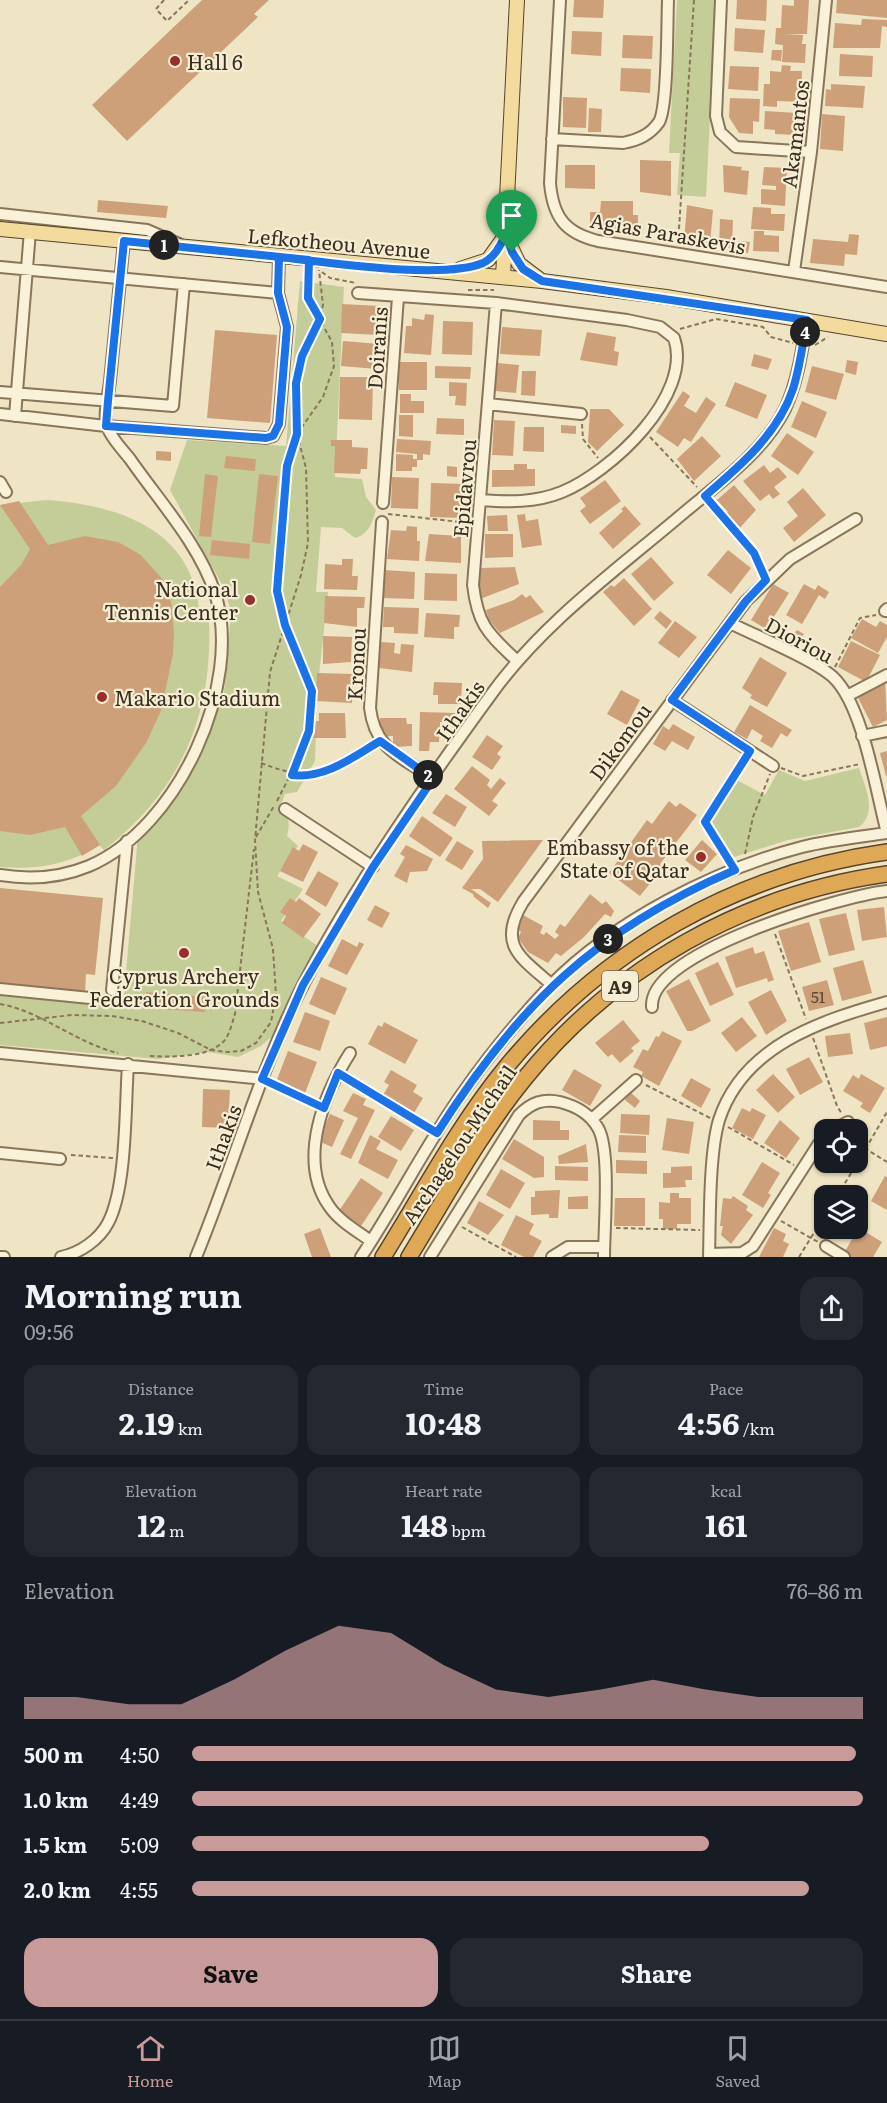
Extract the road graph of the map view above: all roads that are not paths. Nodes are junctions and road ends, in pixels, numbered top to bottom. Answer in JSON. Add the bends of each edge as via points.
{"nodes":[{"id":1,"x":517,"y":0,"type":"edge"},
{"id":2,"x":560,"y":0,"type":"edge"},
{"id":3,"x":668,"y":0,"type":"edge"},
{"id":4,"x":722,"y":0,"type":"edge"},
{"id":5,"x":826,"y":0,"type":"edge"},
{"id":6,"x":552,"y":139,"type":"junction"},
{"id":7,"x":811,"y":152,"type":"junction"},
{"id":8,"x":0,"y":214,"type":"edge"},
{"id":9,"x":0,"y":229,"type":"edge"},
{"id":10,"x":30,"y":231,"type":"junction"},
{"id":11,"x":506,"y":234,"type":"junction"},
{"id":12,"x":124,"y":241,"type":"junction"},
{"id":13,"x":185,"y":247,"type":"junction"},
{"id":14,"x":279,"y":257,"type":"junction"},
{"id":15,"x":0,"y":267,"type":"edge"},
{"id":16,"x":27,"y":270,"type":"junction"},
{"id":17,"x":794,"y":271,"type":"junction"},
{"id":18,"x":450,"y":272,"type":"junction"},
{"id":19,"x":503,"y":277,"type":"junction"},
{"id":20,"x":121,"y":278,"type":"junction"},
{"id":21,"x":542,"y":281,"type":"junction"},
{"id":22,"x":184,"y":284,"type":"junction"},
{"id":23,"x":887,"y":287,"type":"edge"},
{"id":24,"x":278,"y":293,"type":"junction"},
{"id":25,"x":358,"y":293,"type":"dead end"},
{"id":26,"x":398,"y":297,"type":"junction"},
{"id":27,"x":496,"y":303,"type":"junction"},
{"id":28,"x":807,"y":320,"type":"junction"},
{"id":29,"x":887,"y":334,"type":"edge"},
{"id":30,"x":0,"y":392,"type":"edge"},
{"id":31,"x":17,"y":393,"type":"junction"},
{"id":32,"x":108,"y":401,"type":"junction"},
{"id":33,"x":488,"y":404,"type":"junction"},
{"id":34,"x":0,"y":414,"type":"edge"},
{"id":35,"x":581,"y":414,"type":"road end"},
{"id":36,"x":15,"y":416,"type":"junction"},
{"id":37,"x":106,"y":426,"type":"junction"},
{"id":38,"x":480,"y":500,"type":"junction"},
{"id":39,"x":383,"y":513,"type":"joint"},
{"id":40,"x":856,"y":519,"type":"dead end"},
{"id":41,"x":730,"y":623,"type":"junction"},
{"id":42,"x":517,"y":661,"type":"junction"},
{"id":43,"x":886,"y":678,"type":"edge"},
{"id":44,"x":847,"y":696,"type":"junction"},
{"id":45,"x":672,"y":700,"type":"junction"},
{"id":46,"x":887,"y":731,"type":"edge"},
{"id":47,"x":862,"y":736,"type":"junction"},
{"id":48,"x":773,"y":766,"type":"road end"},
{"id":49,"x":433,"y":779,"type":"junction"},
{"id":50,"x":285,"y":809,"type":"dead end"},
{"id":51,"x":887,"y":833,"type":"edge"},
{"id":52,"x":127,"y":841,"type":"junction"},
{"id":53,"x":887,"y":852,"type":"edge"},
{"id":54,"x":373,"y":867,"type":"junction"},
{"id":55,"x":887,"y":874,"type":"edge"},
{"id":56,"x":0,"y":875,"type":"edge"},
{"id":57,"x":887,"y":891,"type":"edge"},
{"id":58,"x":552,"y":984,"type":"junction"},
{"id":59,"x":0,"y":989,"type":"edge"},
{"id":60,"x":112,"y":990,"type":"dead end"},
{"id":61,"x":90,"y":998,"type":"dead end"},
{"id":62,"x":887,"y":1002,"type":"edge"},
{"id":63,"x":652,"y":1007,"type":"dead end"},
{"id":64,"x":0,"y":1053,"type":"edge"},
{"id":65,"x":350,"y":1053,"type":"dead end"},
{"id":66,"x":126,"y":1059,"type":"junction"},
{"id":67,"x":262,"y":1079,"type":"junction"},
{"id":68,"x":636,"y":1080,"type":"road end"},
{"id":69,"x":592,"y":1119,"type":"junction"},
{"id":70,"x":814,"y":1150,"type":"edge"},
{"id":71,"x":0,"y":1153,"type":"edge"},
{"id":72,"x":60,"y":1159,"type":"road end"},
{"id":73,"x":371,"y":1241,"type":"junction"},
{"id":74,"x":826,"y":1246,"type":"road end"},
{"id":75,"x":604,"y":1252,"type":"edge"},
{"id":76,"x":709,"y":1255,"type":"edge"},
{"id":77,"x":61,"y":1257,"type":"edge"},
{"id":78,"x":196,"y":1257,"type":"edge"},
{"id":79,"x":361,"y":1257,"type":"edge"},
{"id":80,"x":383,"y":1257,"type":"edge"},
{"id":81,"x":409,"y":1257,"type":"edge"},
{"id":82,"x":430,"y":1257,"type":"edge"},
{"id":83,"x":552,"y":1257,"type":"edge"},
{"id":84,"x":844,"y":1257,"type":"edge"}],
"edges":[{"from":1,"to":11,"type":"main road"},
{"from":2,"to":6,"type":"street","name":"Agias Paraskevis"},
{"from":3,"to":6,"type":"street","via":[[662,111],[652,129],[635,141],[623,143]]},
{"from":4,"to":7,"type":"street","via":[[716,107],[720,132],[735,147]]},
{"from":5,"to":7,"type":"street","name":"Akamantos"},
{"from":6,"to":17,"type":"street","name":"Agias Paraskevis","via":[[551,195],[560,218],[580,236]]},
{"from":7,"to":17,"type":"street","name":"Akamantos"},
{"from":8,"to":13,"type":"street","via":[[147,230]]},
{"from":9,"to":10,"type":"main road","name":"Lefkotheou Avenue"},
{"from":10,"to":12,"type":"main road","name":"Lefkotheou Avenue"},
{"from":10,"to":16,"type":"street"},
{"from":11,"to":18,"type":"main road","via":[[488,260]]},
{"from":11,"to":19,"type":"main road"},
{"from":11,"to":21,"type":"main road","via":[[523,269]]},
{"from":12,"to":13,"type":"main road","name":"Lefkotheou Avenue"},
{"from":12,"to":20,"type":"street"},
{"from":13,"to":14,"type":"main road","name":"Lefkotheou Avenue"},
{"from":14,"to":18,"type":"main road","name":"Lefkotheou Avenue"},
{"from":14,"to":24,"type":"street"},
{"from":15,"to":16,"type":"street"},
{"from":16,"to":20,"type":"street"},
{"from":16,"to":31,"type":"street"},
{"from":17,"to":23,"type":"street","name":"Agias Paraskevis"},
{"from":18,"to":19,"type":"main road","name":"Lefkotheou Avenue"},
{"from":19,"to":21,"type":"main road","name":"Lefkotheou Avenue"},
{"from":20,"to":22,"type":"street"},
{"from":20,"to":32,"type":"street"},
{"from":21,"to":28,"type":"main road","name":"Lefkotheou Avenue"},
{"from":22,"to":24,"type":"street"},
{"from":22,"to":32,"type":"street","via":[[174,404]]},
{"from":24,"to":37,"type":"street","via":[[287,327],[279,424],[273,436]]},
{"from":25,"to":26,"type":"street"},
{"from":26,"to":27,"type":"street","name":"Doiranis"},
{"from":26,"to":39,"type":"street","name":"Doiranis"},
{"from":27,"to":33,"type":"street","name":"Epidavrou"},
{"from":27,"to":38,"type":"street","name":"Doiranis","via":[[648,323],[669,332],[677,347],[667,391],[643,430],[605,467],[582,483],[533,500]]},
{"from":28,"to":29,"type":"main road","name":"Lefkotheou Avenue"},
{"from":28,"to":42,"type":"street","name":"Ithakis","via":[[793,389],[774,428],[759,446],[587,594]]},
{"from":30,"to":31,"type":"street"},
{"from":31,"to":32,"type":"street"},
{"from":31,"to":36,"type":"street"},
{"from":32,"to":37,"type":"street"},
{"from":33,"to":35,"type":"street"},
{"from":33,"to":38,"type":"street","name":"Epidavrou"},
{"from":34,"to":36,"type":"street"},
{"from":36,"to":37,"type":"street"},
{"from":37,"to":52,"type":"street","via":[[200,559],[214,591],[220,621],[218,682],[197,748],[177,785]]},
{"from":38,"to":42,"type":"street","name":"Epidavrou","via":[[473,585],[477,611],[483,627]]},
{"from":39,"to":49,"type":"street","name":"Kronou","via":[[370,708],[373,728],[380,741]]},
{"from":40,"to":41,"type":"street","name":"Dikomou","via":[[790,560],[766,580]]},
{"from":41,"to":44,"type":"street","name":"Dioriou","via":[[831,675]]},
{"from":41,"to":45,"type":"street","name":"Dikomou"},
{"from":42,"to":49,"type":"street","name":"Ithakis"},
{"from":43,"to":44,"type":"street"},
{"from":44,"to":47,"type":"street","name":"Dioriou"},
{"from":45,"to":48,"type":"street"},
{"from":45,"to":58,"type":"street","name":"Dikomou","via":[[516,914],[511,934],[515,951]]},
{"from":46,"to":47,"type":"street"},
{"from":47,"to":51,"type":"street","name":"Dioriou"},
{"from":49,"to":54,"type":"street","name":"Ithakis"},
{"from":50,"to":54,"type":"street"},
{"from":51,"to":58,"type":"street","via":[[802,847],[740,868],[648,913]]},
{"from":52,"to":56,"type":"street","via":[[91,865],[61,874],[29,878]]},
{"from":52,"to":60,"type":"street"},
{"from":53,"to":80,"type":"highway","name":"Archagelou Michail","number":"A9","via":[[823,863],[743,890],[669,926],[603,971],[551,1017],[501,1074]]},
{"from":54,"to":67,"type":"street","name":"Ithakis","via":[[303,985]]},
{"from":55,"to":81,"type":"highway","name":"Archagelou Michail","number":"A9","via":[[839,882],[761,906],[684,942],[631,977],[569,1030],[523,1081]]},
{"from":57,"to":63,"type":"street","via":[[827,903],[716,947],[655,989]]},
{"from":58,"to":73,"type":"street","via":[[495,1048]]},
{"from":59,"to":61,"type":"street"},
{"from":62,"to":76,"type":"street","via":[[809,1027],[776,1046],[735,1087],[719,1122],[715,1145]]},
{"from":64,"to":66,"type":"street"},
{"from":65,"to":73,"type":"street","via":[[324,1108],[315,1153],[317,1179],[337,1216]]},
{"from":66,"to":67,"type":"street"},
{"from":66,"to":77,"type":"street","via":[[118,1193],[108,1224],[95,1240]]},
{"from":67,"to":78,"type":"street","name":"Ithakis"},
{"from":68,"to":69,"type":"street"},
{"from":69,"to":75,"type":"street","via":[[604,1145]]},
{"from":69,"to":82,"type":"street","via":[[576,1108],[554,1101],[527,1107]]},
{"from":70,"to":76,"type":"street","via":[[748,1251]]},
{"from":71,"to":72,"type":"street"},
{"from":73,"to":79,"type":"street"},
{"from":74,"to":84,"type":"street"},
{"from":75,"to":83,"type":"street","via":[[568,1247]]}]}
